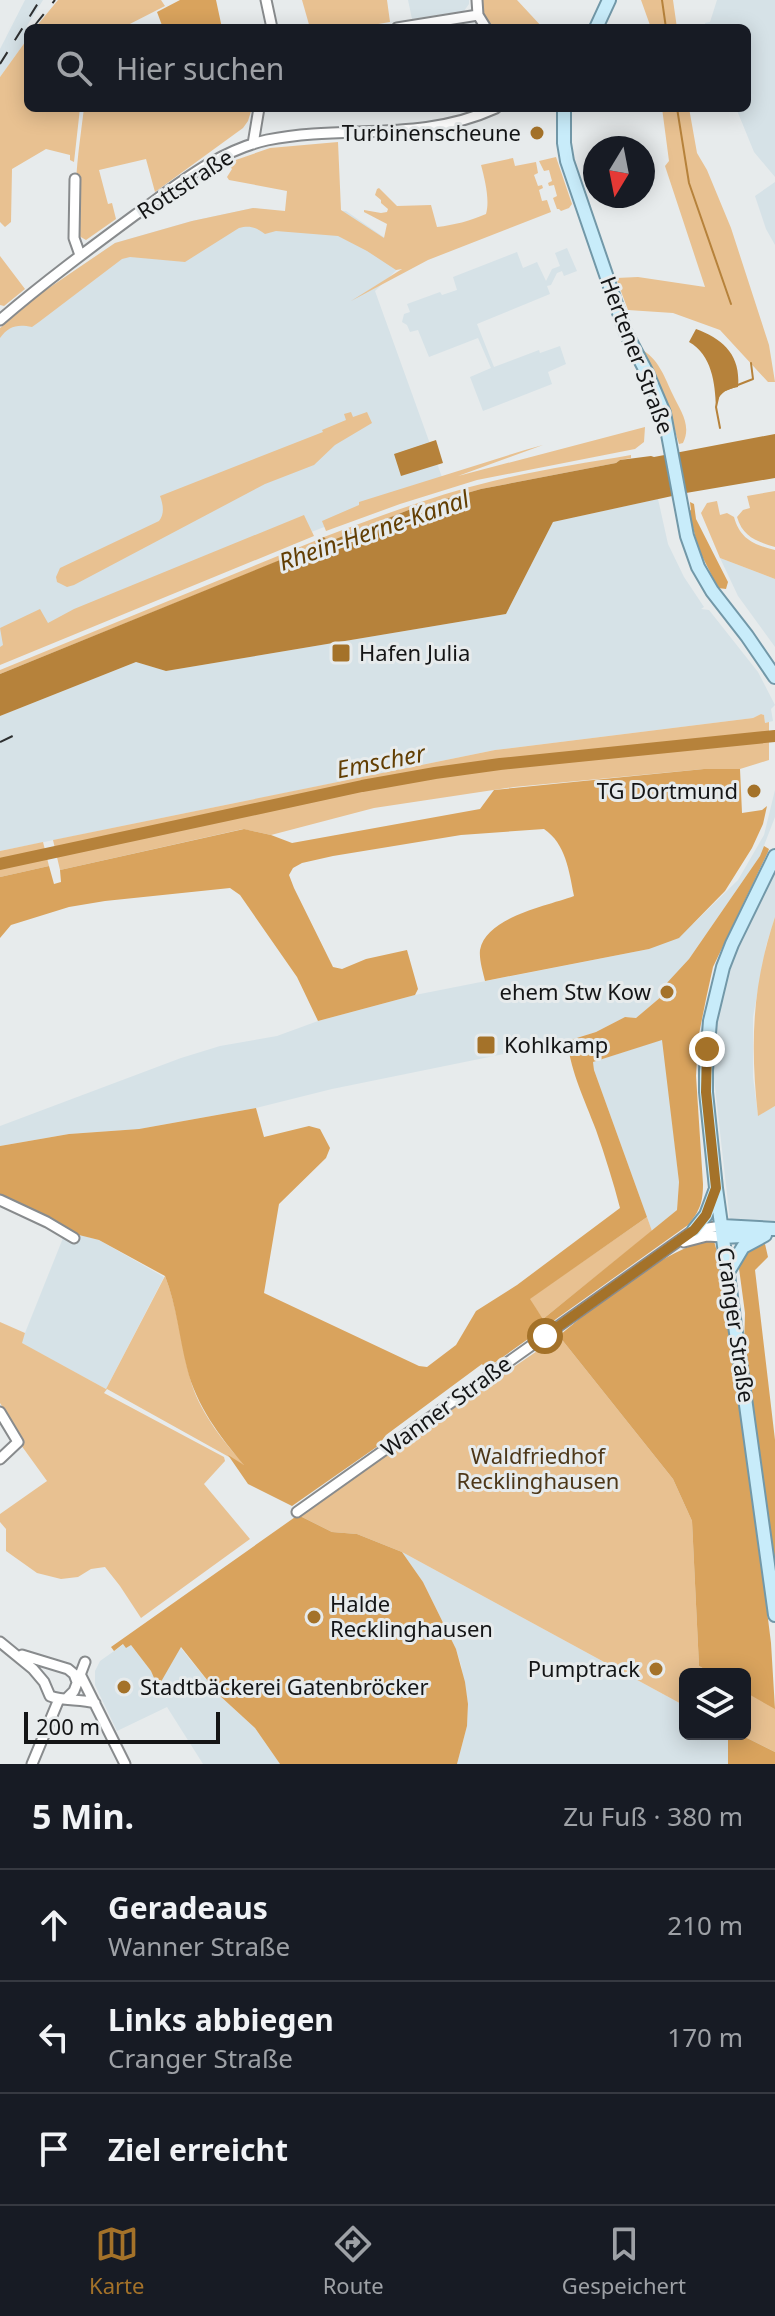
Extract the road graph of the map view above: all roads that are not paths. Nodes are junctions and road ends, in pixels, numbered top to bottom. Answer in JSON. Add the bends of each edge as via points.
{"nodes":[{"id":1,"x":266,"y":0,"type":"edge"},
{"id":2,"x":477,"y":0,"type":"edge"},
{"id":3,"x":609,"y":0,"type":"edge"},
{"id":4,"x":478,"y":15,"type":"junction"},
{"id":5,"x":271,"y":24,"type":"edge"},
{"id":6,"x":422,"y":24,"type":"edge"},
{"id":7,"x":484,"y":24,"type":"edge"},
{"id":8,"x":598,"y":24,"type":"edge"},
{"id":9,"x":258,"y":112,"type":"edge"},
{"id":10,"x":486,"y":112,"type":"edge"},
{"id":11,"x":564,"y":112,"type":"edge"},
{"id":12,"x":253,"y":144,"type":"junction"},
{"id":13,"x":75,"y":179,"type":"dead end"},
{"id":14,"x":80,"y":255,"type":"junction"},
{"id":15,"x":0,"y":320,"type":"edge"},
{"id":16,"x":775,"y":677,"type":"edge"},
{"id":17,"x":775,"y":856,"type":"edge"},
{"id":18,"x":716,"y":1188,"type":"junction"},
{"id":19,"x":0,"y":1200,"type":"edge"},
{"id":20,"x":694,"y":1230,"type":"junction"},
{"id":21,"x":722,"y":1231,"type":"junction"},
{"id":22,"x":771,"y":1231,"type":"edge"},
{"id":23,"x":74,"y":1238,"type":"dead end"},
{"id":24,"x":673,"y":1245,"type":"junction"},
{"id":25,"x":728,"y":1272,"type":"junction"},
{"id":26,"x":0,"y":1412,"type":"edge"},
{"id":27,"x":0,"y":1459,"type":"edge"},
{"id":28,"x":297,"y":1512,"type":"dead end"},
{"id":29,"x":775,"y":1615,"type":"edge"},
{"id":30,"x":0,"y":1642,"type":"edge"},
{"id":31,"x":14,"y":1652,"type":"junction"},
{"id":32,"x":64,"y":1668,"type":"junction"},
{"id":33,"x":79,"y":1679,"type":"junction"},
{"id":34,"x":44,"y":1682,"type":"junction"},
{"id":35,"x":63,"y":1698,"type":"junction"},
{"id":36,"x":95,"y":1703,"type":"junction"},
{"id":37,"x":32,"y":1764,"type":"edge"},
{"id":38,"x":125,"y":1764,"type":"edge"}],
"edges":[{"from":1,"to":5,"type":"street"},
{"from":2,"to":4,"type":"street"},
{"from":3,"to":8,"type":"main road"},
{"from":4,"to":6,"type":"street"},
{"from":4,"to":7,"type":"street"},
{"from":9,"to":12,"type":"street"},
{"from":10,"to":12,"type":"street","name":"Rottstraße","via":[[440,127]]},
{"from":11,"to":16,"type":"main road","name":"Hertener Straße","via":[[564,143],[579,201],[626,333],[659,400],[687,536],[704,578]]},
{"from":12,"to":14,"type":"street","name":"Rottstraße","via":[[201,169]]},
{"from":13,"to":14,"type":"street","via":[[74,238]]},
{"from":14,"to":15,"type":"street","name":"Rottstraße"},
{"from":17,"to":18,"type":"main road","name":"Cranger Straße","via":[[732,944],[710,1021],[706,1092]]},
{"from":18,"to":20,"type":"main road"},
{"from":18,"to":21,"type":"main road","name":"Cranger Straße"},
{"from":19,"to":23,"type":"street"},
{"from":20,"to":21,"type":"street","name":"Wanner Straße"},
{"from":20,"to":24,"type":"street","name":"Wanner Straße"},
{"from":21,"to":22,"type":"main road"},
{"from":21,"to":24,"type":"street","name":"Wanner Straße"},
{"from":21,"to":25,"type":"main road","name":"Cranger Straße"},
{"from":22,"to":25,"type":"main road","via":[[743,1247]]},
{"from":24,"to":28,"type":"street","name":"Wanner Straße"},
{"from":25,"to":29,"type":"main road","name":"Cranger Straße"},
{"from":26,"to":27,"type":"street","via":[[18,1442]]},
{"from":30,"to":31,"type":"street"},
{"from":31,"to":32,"type":"street"},
{"from":31,"to":34,"type":"street"},
{"from":32,"to":33,"type":"street"},
{"from":32,"to":33,"type":"street","via":[[85,1662]]},
{"from":32,"to":34,"type":"street","via":[[50,1670]]},
{"from":33,"to":35,"type":"street"},
{"from":33,"to":36,"type":"street"},
{"from":34,"to":35,"type":"street","via":[[50,1696]]},
{"from":35,"to":36,"type":"street"},
{"from":35,"to":37,"type":"street"},
{"from":36,"to":38,"type":"street"}]}
